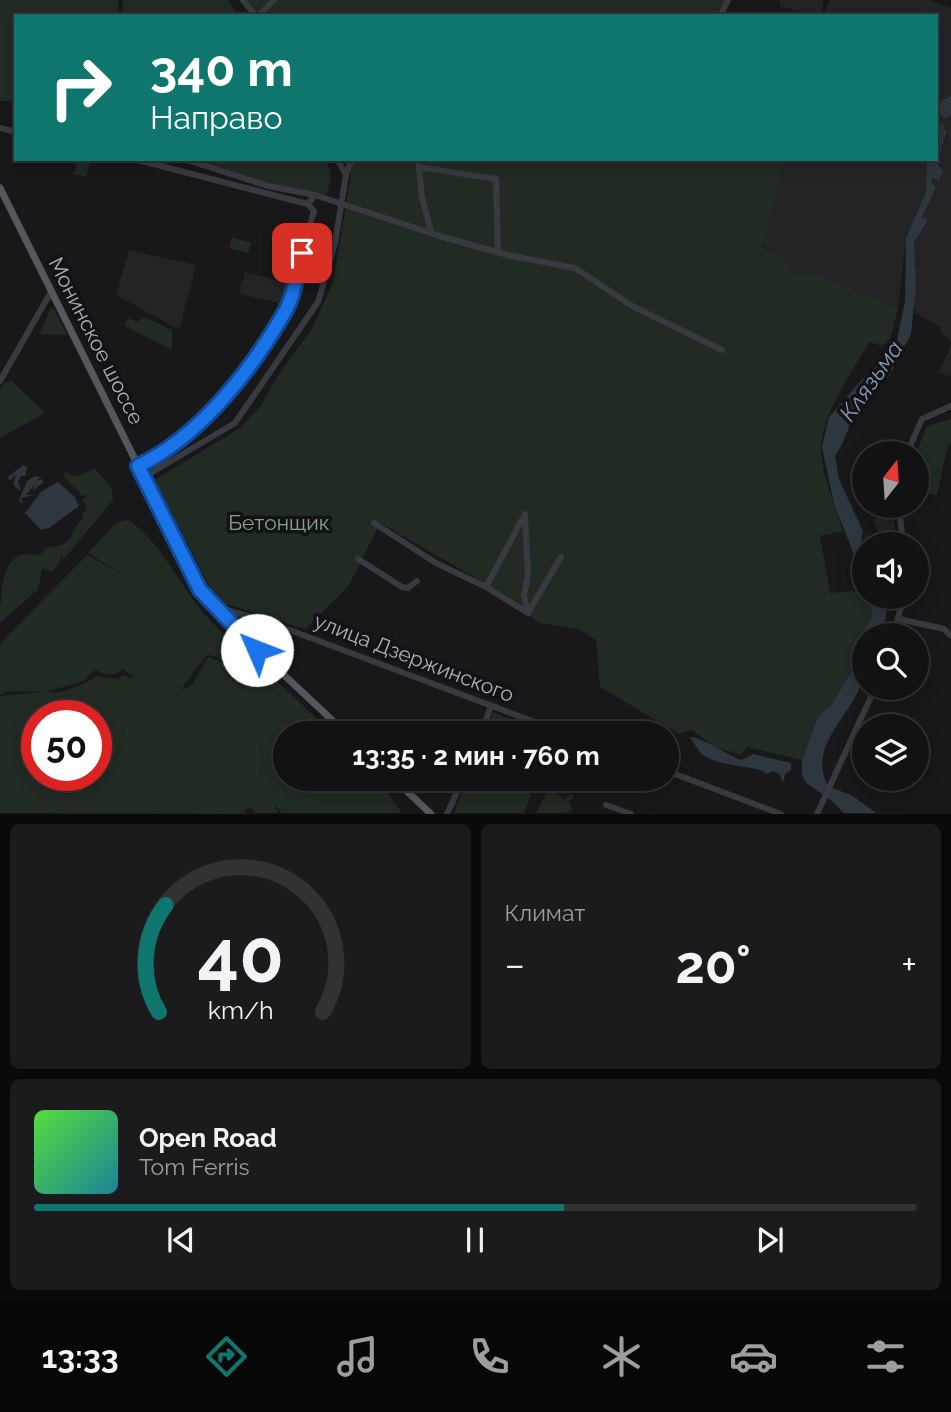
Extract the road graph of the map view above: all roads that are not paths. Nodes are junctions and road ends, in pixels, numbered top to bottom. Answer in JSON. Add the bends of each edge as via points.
{"nodes":[{"id":1,"x":243,"y":0,"type":"edge"},
{"id":2,"x":274,"y":0,"type":"edge"},
{"id":3,"x":255,"y":14,"type":"edge"},
{"id":4,"x":259,"y":14,"type":"edge"},
{"id":5,"x":142,"y":161,"type":"edge"},
{"id":6,"x":190,"y":161,"type":"edge"},
{"id":7,"x":338,"y":161,"type":"edge"},
{"id":8,"x":351,"y":161,"type":"edge"},
{"id":9,"x":418,"y":163,"type":"edge"},
{"id":10,"x":346,"y":175,"type":"junction"},
{"id":11,"x":0,"y":188,"type":"edge"},
{"id":12,"x":315,"y":195,"type":"junction"},
{"id":13,"x":308,"y":205,"type":"junction"},
{"id":14,"x":341,"y":205,"type":"junction"},
{"id":15,"x":431,"y":232,"type":"junction"},
{"id":16,"x":498,"y":252,"type":"junction"},
{"id":17,"x":51,"y":292,"type":"junction"},
{"id":18,"x":722,"y":350,"type":"dead end"},
{"id":19,"x":0,"y":381,"type":"edge"},
{"id":20,"x":951,"y":406,"type":"edge"},
{"id":21,"x":912,"y":441,"type":"edge"},
{"id":22,"x":138,"y":466,"type":"junction"},
{"id":23,"x":144,"y":477,"type":"junction"},
{"id":24,"x":374,"y":523,"type":"dead end"},
{"id":25,"x":561,"y":557,"type":"dead end"},
{"id":26,"x":358,"y":559,"type":"dead end"},
{"id":27,"x":417,"y":581,"type":"dead end"},
{"id":28,"x":486,"y":587,"type":"junction"},
{"id":29,"x":212,"y":606,"type":"junction"},
{"id":30,"x":901,"y":609,"type":"edge"},
{"id":31,"x":235,"y":611,"type":"junction"},
{"id":32,"x":528,"y":613,"type":"junction"},
{"id":33,"x":223,"y":618,"type":"junction"},
{"id":34,"x":899,"y":618,"type":"junction"},
{"id":35,"x":898,"y":623,"type":"edge"},
{"id":36,"x":951,"y":636,"type":"edge"},
{"id":37,"x":869,"y":700,"type":"edge"},
{"id":38,"x":491,"y":706,"type":"junction"},
{"id":39,"x":333,"y":721,"type":"edge"},
{"id":40,"x":485,"y":721,"type":"edge"},
{"id":41,"x":532,"y":721,"type":"edge"},
{"id":42,"x":679,"y":776,"type":"edge"},
{"id":43,"x":407,"y":791,"type":"edge"},
{"id":44,"x":458,"y":791,"type":"edge"},
{"id":45,"x":606,"y":805,"type":"dead end"},
{"id":46,"x":819,"y":811,"type":"edge"},
{"id":47,"x":431,"y":814,"type":"edge"},
{"id":48,"x":447,"y":814,"type":"edge"},
{"id":49,"x":631,"y":814,"type":"edge"},
{"id":50,"x":781,"y":814,"type":"edge"}],
"edges":[{"from":1,"to":3,"type":"street"},
{"from":2,"to":4,"type":"street"},
{"from":5,"to":13,"type":"street"},
{"from":6,"to":12,"type":"street","via":[[268,186]]},
{"from":7,"to":10,"type":"street"},
{"from":8,"to":10,"type":"street"},
{"from":9,"to":15,"type":"street"},
{"from":9,"to":16,"type":"street","via":[[496,179]]},
{"from":10,"to":14,"type":"street"},
{"from":11,"to":17,"type":"main road","name":"Монинское шоссе"},
{"from":12,"to":13,"type":"street"},
{"from":12,"to":14,"type":"street"},
{"from":13,"to":22,"type":"street","via":[[314,211],[285,313],[224,398]]},
{"from":14,"to":15,"type":"street"},
{"from":14,"to":23,"type":"street","via":[[327,280],[318,302],[238,419],[229,429]]},
{"from":15,"to":16,"type":"street"},
{"from":16,"to":18,"type":"street","via":[[575,268],[634,307]]},
{"from":17,"to":19,"type":"street"},
{"from":17,"to":22,"type":"main road","name":"Монинское шоссе"},
{"from":20,"to":21,"type":"street","via":[[922,419]]},
{"from":22,"to":23,"type":"main road","name":"Монинское шоссе"},
{"from":23,"to":29,"type":"main road","name":"Монинское шоссе"},
{"from":24,"to":28,"type":"street","via":[[436,564]]},
{"from":25,"to":32,"type":"street"},
{"from":26,"to":27,"type":"street","via":[[402,587]]},
{"from":28,"to":32,"type":"street"},
{"from":28,"to":32,"type":"street","via":[[525,514]]},
{"from":29,"to":31,"type":"street","name":"улица Дзержинского"},
{"from":29,"to":33,"type":"main road","name":"Монинское шоссе"},
{"from":30,"to":34,"type":"street"},
{"from":31,"to":33,"type":"street","via":[[227,611]]},
{"from":31,"to":38,"type":"street","name":"улица Дзержинского"},
{"from":33,"to":39,"type":"main road","name":"Монинское шоссе"},
{"from":34,"to":35,"type":"street"},
{"from":34,"to":36,"type":"street","via":[[944,629]]},
{"from":37,"to":46,"type":"street"},
{"from":38,"to":40,"type":"street"},
{"from":38,"to":41,"type":"street","name":"улица Дзержинского"},
{"from":42,"to":50,"type":"street"},
{"from":43,"to":47,"type":"main road"},
{"from":44,"to":48,"type":"street"},
{"from":45,"to":49,"type":"street"}]}
